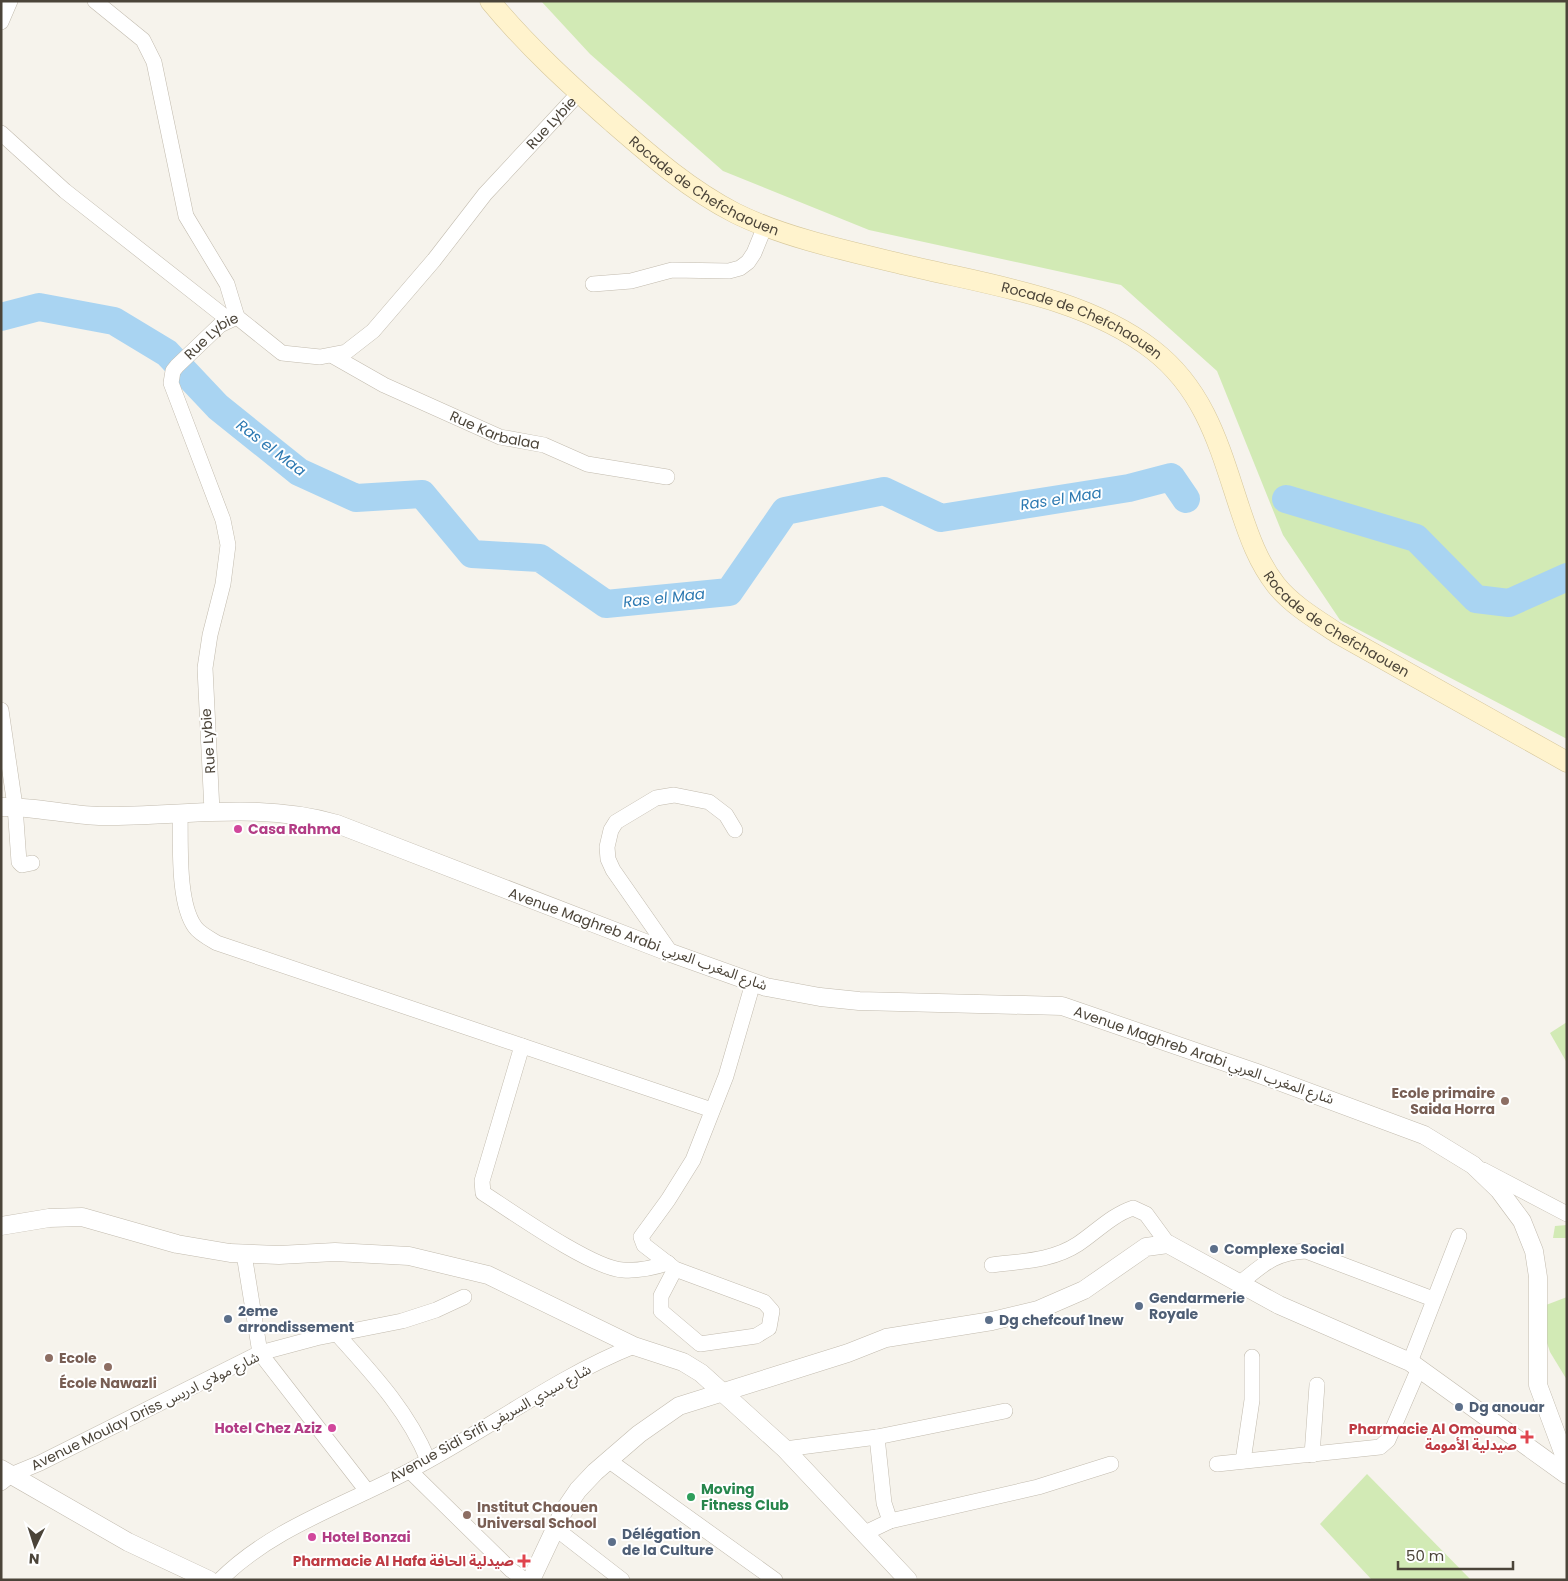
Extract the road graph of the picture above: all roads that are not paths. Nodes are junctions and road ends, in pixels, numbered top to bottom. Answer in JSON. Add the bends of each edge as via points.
{"nodes":[{"id":1,"x":10,"y":1,"type":"edge"},
{"id":2,"x":95,"y":1,"type":"edge"},
{"id":3,"x":490,"y":1,"type":"edge"},
{"id":4,"x":1,"y":22,"type":"edge"},
{"id":5,"x":579,"y":93,"type":"junction"},
{"id":6,"x":1,"y":133,"type":"edge"},
{"id":7,"x":765,"y":226,"type":"junction"},
{"id":8,"x":592,"y":284,"type":"dead end"},
{"id":9,"x":229,"y":321,"type":"junction"},
{"id":10,"x":333,"y":356,"type":"junction"},
{"id":11,"x":667,"y":478,"type":"dead end"},
{"id":12,"x":1,"y":710,"type":"edge"},
{"id":13,"x":1567,"y":762,"type":"edge"},
{"id":14,"x":8,"y":806,"type":"edge"},
{"id":15,"x":212,"y":811,"type":"junction"},
{"id":16,"x":180,"y":813,"type":"junction"},
{"id":17,"x":735,"y":830,"type":"dead end"},
{"id":18,"x":32,"y":863,"type":"dead end"},
{"id":19,"x":671,"y":953,"type":"junction"},
{"id":20,"x":754,"y":983,"type":"junction"},
{"id":21,"x":522,"y":1046,"type":"junction"},
{"id":22,"x":712,"y":1110,"type":"junction"},
{"id":23,"x":1473,"y":1165,"type":"junction"},
{"id":24,"x":1567,"y":1214,"type":"edge"},
{"id":25,"x":1,"y":1226,"type":"edge"},
{"id":26,"x":1459,"y":1236,"type":"dead end"},
{"id":27,"x":1168,"y":1244,"type":"junction"},
{"id":28,"x":244,"y":1254,"type":"junction"},
{"id":29,"x":992,"y":1265,"type":"dead end"},
{"id":30,"x":671,"y":1266,"type":"junction"},
{"id":31,"x":1239,"y":1284,"type":"junction"},
{"id":32,"x":464,"y":1297,"type":"dead end"},
{"id":33,"x":1433,"y":1299,"type":"junction"},
{"id":34,"x":337,"y":1334,"type":"junction"},
{"id":35,"x":634,"y":1346,"type":"junction"},
{"id":36,"x":260,"y":1353,"type":"junction"},
{"id":37,"x":1252,"y":1357,"type":"dead end"},
{"id":38,"x":1414,"y":1365,"type":"junction"},
{"id":39,"x":1317,"y":1385,"type":"dead end"},
{"id":40,"x":723,"y":1393,"type":"junction"},
{"id":41,"x":1005,"y":1411,"type":"dead end"},
{"id":42,"x":877,"y":1437,"type":"junction"},
{"id":43,"x":785,"y":1449,"type":"junction"},
{"id":44,"x":1312,"y":1455,"type":"junction"},
{"id":45,"x":428,"y":1460,"type":"junction"},
{"id":46,"x":608,"y":1460,"type":"junction"},
{"id":47,"x":1243,"y":1461,"type":"junction"},
{"id":48,"x":1567,"y":1462,"type":"edge"},
{"id":49,"x":1111,"y":1464,"type":"dead end"},
{"id":50,"x":1217,"y":1464,"type":"dead end"},
{"id":51,"x":410,"y":1471,"type":"junction"},
{"id":52,"x":1567,"y":1474,"type":"edge"},
{"id":53,"x":5,"y":1476,"type":"edge"},
{"id":54,"x":367,"y":1491,"type":"junction"},
{"id":55,"x":890,"y":1521,"type":"junction"},
{"id":56,"x":555,"y":1528,"type":"junction"},
{"id":57,"x":865,"y":1533,"type":"junction"},
{"id":58,"x":209,"y":1580,"type":"edge"},
{"id":59,"x":220,"y":1580,"type":"edge"},
{"id":60,"x":525,"y":1580,"type":"edge"},
{"id":61,"x":532,"y":1580,"type":"edge"},
{"id":62,"x":622,"y":1580,"type":"edge"},
{"id":63,"x":775,"y":1580,"type":"edge"},
{"id":64,"x":908,"y":1580,"type":"edge"}],
"edges":[{"from":1,"to":4,"type":"street"},
{"from":2,"to":9,"type":"street","via":[[143,40],[154,62],[186,216],[227,284]]},
{"from":3,"to":5,"type":"main road","name":"Rocade de Chefchaouen"},
{"from":5,"to":7,"type":"main road","name":"Rocade de Chefchaouen","via":[[680,179],[716,202]]},
{"from":5,"to":10,"type":"street","name":"Rue Lybie","via":[[491,186],[373,331],[346,352]]},
{"from":6,"to":9,"type":"street","via":[[65,191]]},
{"from":7,"to":8,"type":"street","via":[[754,253],[740,268],[729,271],[672,270],[631,282]]},
{"from":7,"to":13,"type":"main road","name":"Rocade de Chefchaouen","via":[[875,258],[1079,308],[1115,325],[1154,350],[1188,384],[1209,418],[1254,550],[1285,594],[1337,633]]},
{"from":9,"to":10,"type":"street","name":"Rue Lybie","via":[[282,353]]},
{"from":9,"to":15,"type":"street","name":"Rue Lybie","via":[[177,366],[171,383],[220,512],[228,545],[223,584],[204,668]]},
{"from":10,"to":11,"type":"street","name":"Rue Karbalaa","via":[[392,389],[500,437],[544,445],[587,464]]},
{"from":12,"to":14,"type":"street"},
{"from":14,"to":16,"type":"street","name":"Avenue Maghreb Arabi شارع المغرب العربي","via":[[72,815]]},
{"from":14,"to":18,"type":"street","via":[[19,862],[23,865]]},
{"from":15,"to":16,"type":"street","name":"Avenue Maghreb Arabi شارع المغرب العربي"},
{"from":15,"to":19,"type":"street","name":"Avenue Maghreb Arabi شارع المغرب العربي","via":[[272,811],[307,815],[337,824]]},
{"from":16,"to":21,"type":"street","via":[[185,900],[195,928],[217,943]]},
{"from":17,"to":19,"type":"street","via":[[723,812],[709,802],[674,795],[656,798],[616,822],[611,830],[607,847],[612,870]]},
{"from":19,"to":20,"type":"street","name":"Avenue Maghreb Arabi شارع المغرب العربي"},
{"from":20,"to":22,"type":"street","via":[[726,1076]]},
{"from":20,"to":23,"type":"street","name":"Avenue Maghreb Arabi شارع المغرب العربي","via":[[820,997],[859,1001],[1062,1006],[1350,1106],[1424,1135]]},
{"from":21,"to":22,"type":"street"},
{"from":21,"to":30,"type":"street","via":[[482,1180],[483,1192],[597,1263],[621,1270]]},
{"from":22,"to":30,"type":"street","via":[[693,1160],[641,1237],[644,1246]]},
{"from":23,"to":24,"type":"street"},
{"from":23,"to":48,"type":"street","name":"Avenue Maghreb Arabi شارع المغرب العربي","via":[[1499,1190],[1522,1221],[1534,1251],[1538,1276],[1538,1384]]},
{"from":25,"to":28,"type":"street","via":[[49,1218],[82,1217],[177,1244]]},
{"from":26,"to":33,"type":"street"},
{"from":27,"to":29,"type":"street","via":[[1146,1214],[1133,1208],[1123,1211],[1077,1244],[1049,1258]]},
{"from":27,"to":31,"type":"street"},
{"from":27,"to":40,"type":"street","via":[[1146,1247],[1084,1290],[1038,1310],[886,1338]]},
{"from":28,"to":35,"type":"street","via":[[335,1252],[409,1256],[488,1275]]},
{"from":28,"to":36,"type":"street"},
{"from":30,"to":30,"type":"street","via":[[661,1296],[660,1311],[700,1344],[756,1336],[769,1328],[772,1311],[764,1302]]},
{"from":31,"to":33,"type":"street","via":[[1271,1258],[1306,1251]]},
{"from":31,"to":38,"type":"street"},
{"from":32,"to":34,"type":"street","name":"Avenue Moulay Driss شارع مولاي ادريس","via":[[402,1321]]},
{"from":33,"to":38,"type":"street"},
{"from":34,"to":36,"type":"street","name":"Avenue Moulay Driss شارع مولاي ادريس"},
{"from":34,"to":45,"type":"street","via":[[405,1416]]},
{"from":35,"to":40,"type":"street","via":[[683,1362],[702,1373]]},
{"from":35,"to":45,"type":"street","name":"Avenue Sidi Srifi شارع سيدي السريفي","via":[[560,1382]]},
{"from":36,"to":53,"type":"street","name":"Avenue Moulay Driss شارع مولاي ادريس","via":[[40,1463]]},
{"from":36,"to":54,"type":"street"},
{"from":37,"to":47,"type":"street","via":[[1252,1400]]},
{"from":38,"to":44,"type":"street","via":[[1388,1440],[1380,1447]]},
{"from":38,"to":52,"type":"street"},
{"from":39,"to":44,"type":"street"},
{"from":40,"to":43,"type":"street"},
{"from":40,"to":46,"type":"street","via":[[679,1406]]},
{"from":41,"to":42,"type":"street"},
{"from":42,"to":43,"type":"street"},
{"from":42,"to":55,"type":"street","via":[[884,1503]]},
{"from":43,"to":57,"type":"street"},
{"from":44,"to":47,"type":"street"},
{"from":45,"to":51,"type":"street","name":"Avenue Sidi Srifi شارع سيدي السريفي"},
{"from":46,"to":56,"type":"street","via":[[578,1490]]},
{"from":46,"to":63,"type":"street"},
{"from":47,"to":50,"type":"street"},
{"from":49,"to":55,"type":"street","via":[[1038,1487]]},
{"from":51,"to":54,"type":"street","name":"Avenue Sidi Srifi شارع سيدي السريفي"},
{"from":51,"to":60,"type":"street"},
{"from":53,"to":58,"type":"street","via":[[128,1542]]},
{"from":54,"to":59,"type":"street","name":"Avenue Sidi Srifi شارع سيدي السريفي","via":[[255,1550]]},
{"from":55,"to":57,"type":"street"},
{"from":56,"to":61,"type":"street"},
{"from":56,"to":62,"type":"street"},
{"from":57,"to":64,"type":"street"}]}
